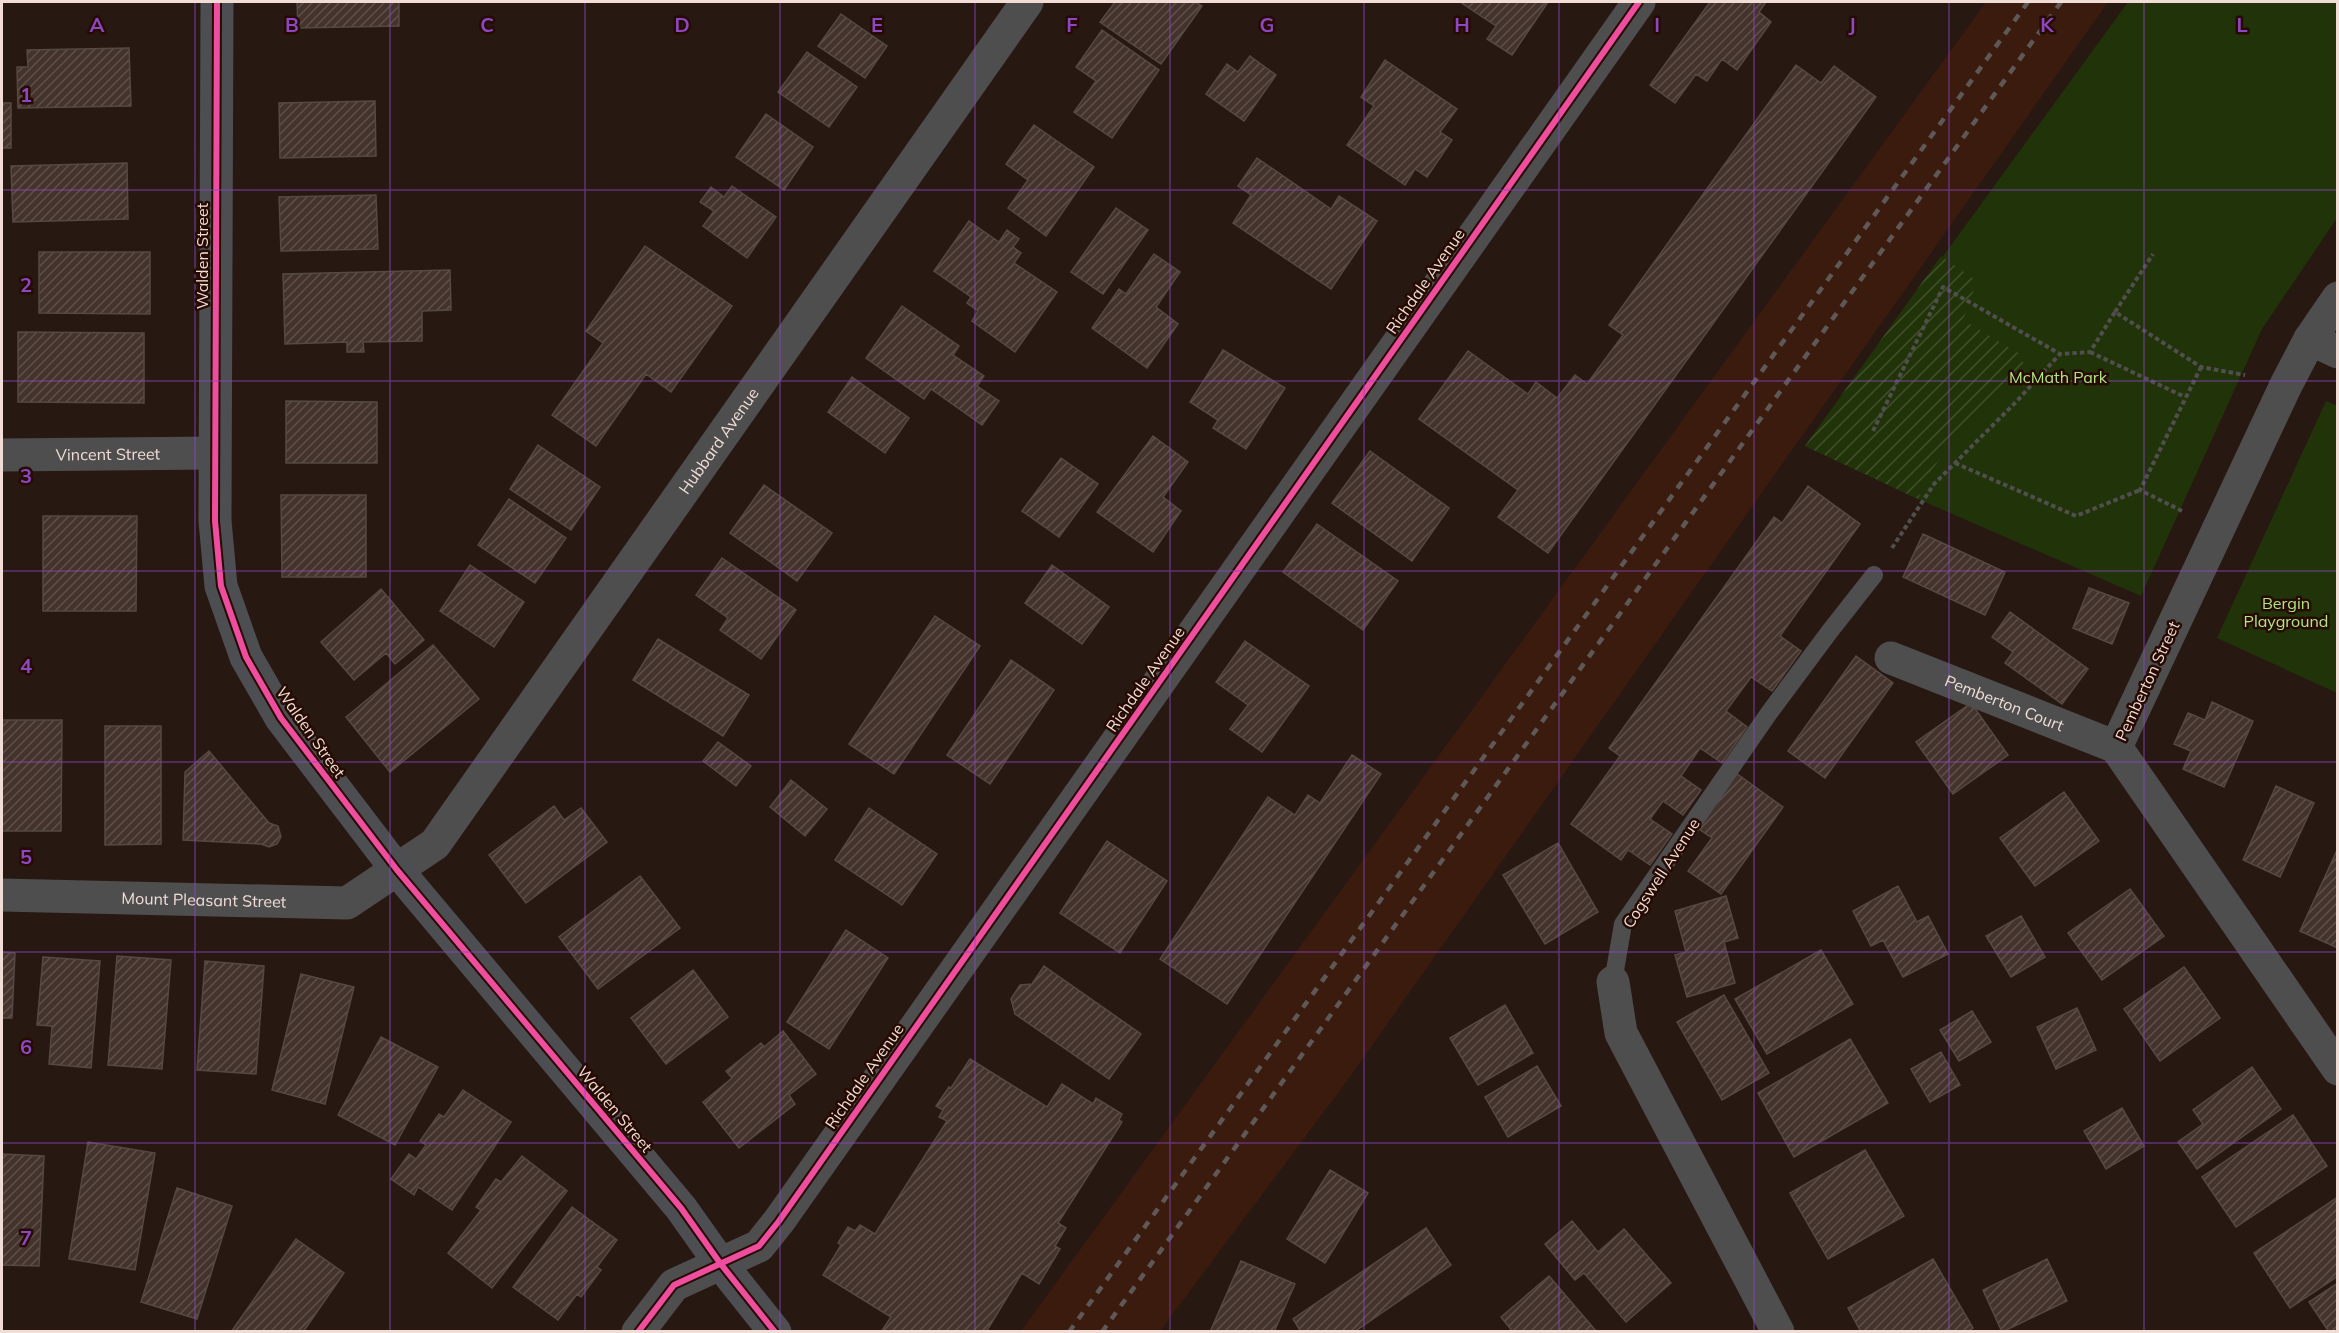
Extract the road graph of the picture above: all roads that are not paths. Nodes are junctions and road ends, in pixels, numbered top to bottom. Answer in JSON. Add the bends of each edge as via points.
{"nodes":[{"id":1,"x":217,"y":2,"type":"edge"},
{"id":2,"x":1027,"y":2,"type":"edge"},
{"id":3,"x":1639,"y":2,"type":"edge"},
{"id":4,"x":2337,"y":298,"type":"edge"},
{"id":5,"x":2324,"y":345,"type":"edge"},
{"id":6,"x":214,"y":453,"type":"junction"},
{"id":7,"x":2,"y":455,"type":"edge"},
{"id":8,"x":1874,"y":576,"type":"road end"},
{"id":9,"x":1891,"y":658,"type":"dead end"},
{"id":10,"x":2116,"y":747,"type":"junction"},
{"id":11,"x":397,"y":870,"type":"junction"},
{"id":12,"x":2,"y":895,"type":"edge"},
{"id":13,"x":1613,"y":982,"type":"joint"},
{"id":14,"x":2337,"y":1069,"type":"edge"},
{"id":15,"x":720,"y":1263,"type":"junction"},
{"id":16,"x":1767,"y":1327,"type":"edge"},
{"id":17,"x":638,"y":1332,"type":"edge"},
{"id":18,"x":775,"y":1332,"type":"edge"}],
"edges":[{"from":1,"to":6,"type":"street","name":"Walden Street"},
{"from":2,"to":11,"type":"street","name":"Hubbard Avenue","via":[[435,844]]},
{"from":3,"to":15,"type":"street","name":"Richdale Avenue","via":[[779,1221],[759,1246]]},
{"from":4,"to":5,"type":"street","name":"Pemberton Street"},
{"from":5,"to":10,"type":"street","name":"Pemberton Street"},
{"from":6,"to":7,"type":"street","name":"Vincent Street"},
{"from":6,"to":11,"type":"street","name":"Walden Street","via":[[221,586],[246,657],[281,718]]},
{"from":8,"to":13,"type":"lane","name":"Cogswell Avenue","via":[[1769,713],[1623,924]]},
{"from":9,"to":10,"type":"street","name":"Pemberton Court"},
{"from":10,"to":14,"type":"street","name":"Pemberton Street"},
{"from":11,"to":12,"type":"street","name":"Mount Pleasant Street","via":[[347,903]]},
{"from":11,"to":15,"type":"street","name":"Walden Street","via":[[681,1208]]},
{"from":13,"to":16,"type":"street","name":"Cogswell Avenue","via":[[1621,1033]]},
{"from":15,"to":17,"type":"street","name":"Richdale Avenue","via":[[674,1285]]},
{"from":15,"to":18,"type":"street","name":"Walden Street"}]}
